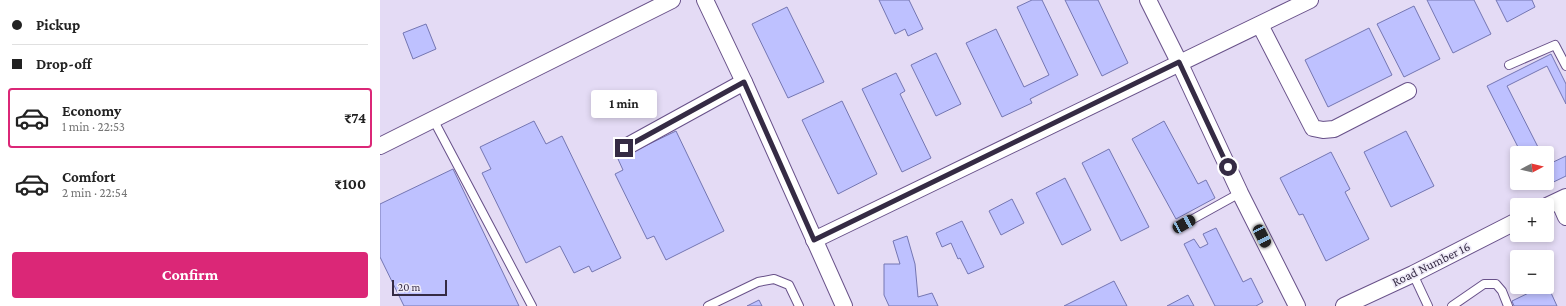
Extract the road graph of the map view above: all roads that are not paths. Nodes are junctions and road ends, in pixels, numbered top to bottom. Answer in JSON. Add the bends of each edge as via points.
{"nodes":[{"id":1,"x":672,"y":0,"type":"edge"},
{"id":2,"x":705,"y":0,"type":"edge"},
{"id":3,"x":1148,"y":0,"type":"edge"},
{"id":4,"x":1310,"y":0,"type":"edge"},
{"id":5,"x":1260,"y":24,"type":"junction"},
{"id":6,"x":1179,"y":62,"type":"junction"},
{"id":7,"x":1509,"y":65,"type":"dead end"},
{"id":8,"x":1566,"y":66,"type":"edge"},
{"id":9,"x":744,"y":82,"type":"junction"},
{"id":10,"x":1408,"y":91,"type":"dead end"},
{"id":11,"x":433,"y":119,"type":"junction"},
{"id":12,"x":380,"y":146,"type":"edge"},
{"id":13,"x":624,"y":148,"type":"dead end"},
{"id":14,"x":1240,"y":193,"type":"junction"},
{"id":15,"x":1557,"y":201,"type":"edge"},
{"id":16,"x":1566,"y":217,"type":"edge"},
{"id":17,"x":1184,"y":224,"type":"dead end"},
{"id":18,"x":1510,"y":226,"type":"edge"},
{"id":19,"x":814,"y":240,"type":"junction"},
{"id":20,"x":1413,"y":274,"type":"junction"},
{"id":21,"x":532,"y":306,"type":"edge"},
{"id":22,"x":708,"y":306,"type":"edge"},
{"id":23,"x":799,"y":306,"type":"edge"},
{"id":24,"x":844,"y":306,"type":"edge"},
{"id":25,"x":1297,"y":306,"type":"edge"},
{"id":26,"x":1344,"y":306,"type":"edge"},
{"id":27,"x":1428,"y":306,"type":"edge"},
{"id":28,"x":1452,"y":306,"type":"edge"},
{"id":29,"x":1508,"y":306,"type":"edge"}],
"edges":[{"from":1,"to":11,"type":"street"},
{"from":2,"to":9,"type":"street"},
{"from":3,"to":6,"type":"street"},
{"from":4,"to":5,"type":"street"},
{"from":5,"to":6,"type":"street"},
{"from":5,"to":10,"type":"street","via":[[1313,128],[1334,129]]},
{"from":6,"to":14,"type":"street"},
{"from":6,"to":19,"type":"street"},
{"from":7,"to":8,"type":"lane","via":[[1555,45]]},
{"from":9,"to":13,"type":"street"},
{"from":9,"to":19,"type":"street"},
{"from":11,"to":12,"type":"street"},
{"from":11,"to":21,"type":"lane"},
{"from":14,"to":17,"type":"lane"},
{"from":14,"to":25,"type":"street"},
{"from":15,"to":16,"type":"street"},
{"from":18,"to":20,"type":"street","name":"Road Number 16"},
{"from":19,"to":24,"type":"street"},
{"from":20,"to":26,"type":"street","name":"Road Number 16"},
{"from":20,"to":27,"type":"lane"},
{"from":22,"to":23,"type":"lane","via":[[758,282],[774,279],[789,285]]},
{"from":28,"to":29,"type":"lane","via":[[1484,284],[1496,284]]}]}
